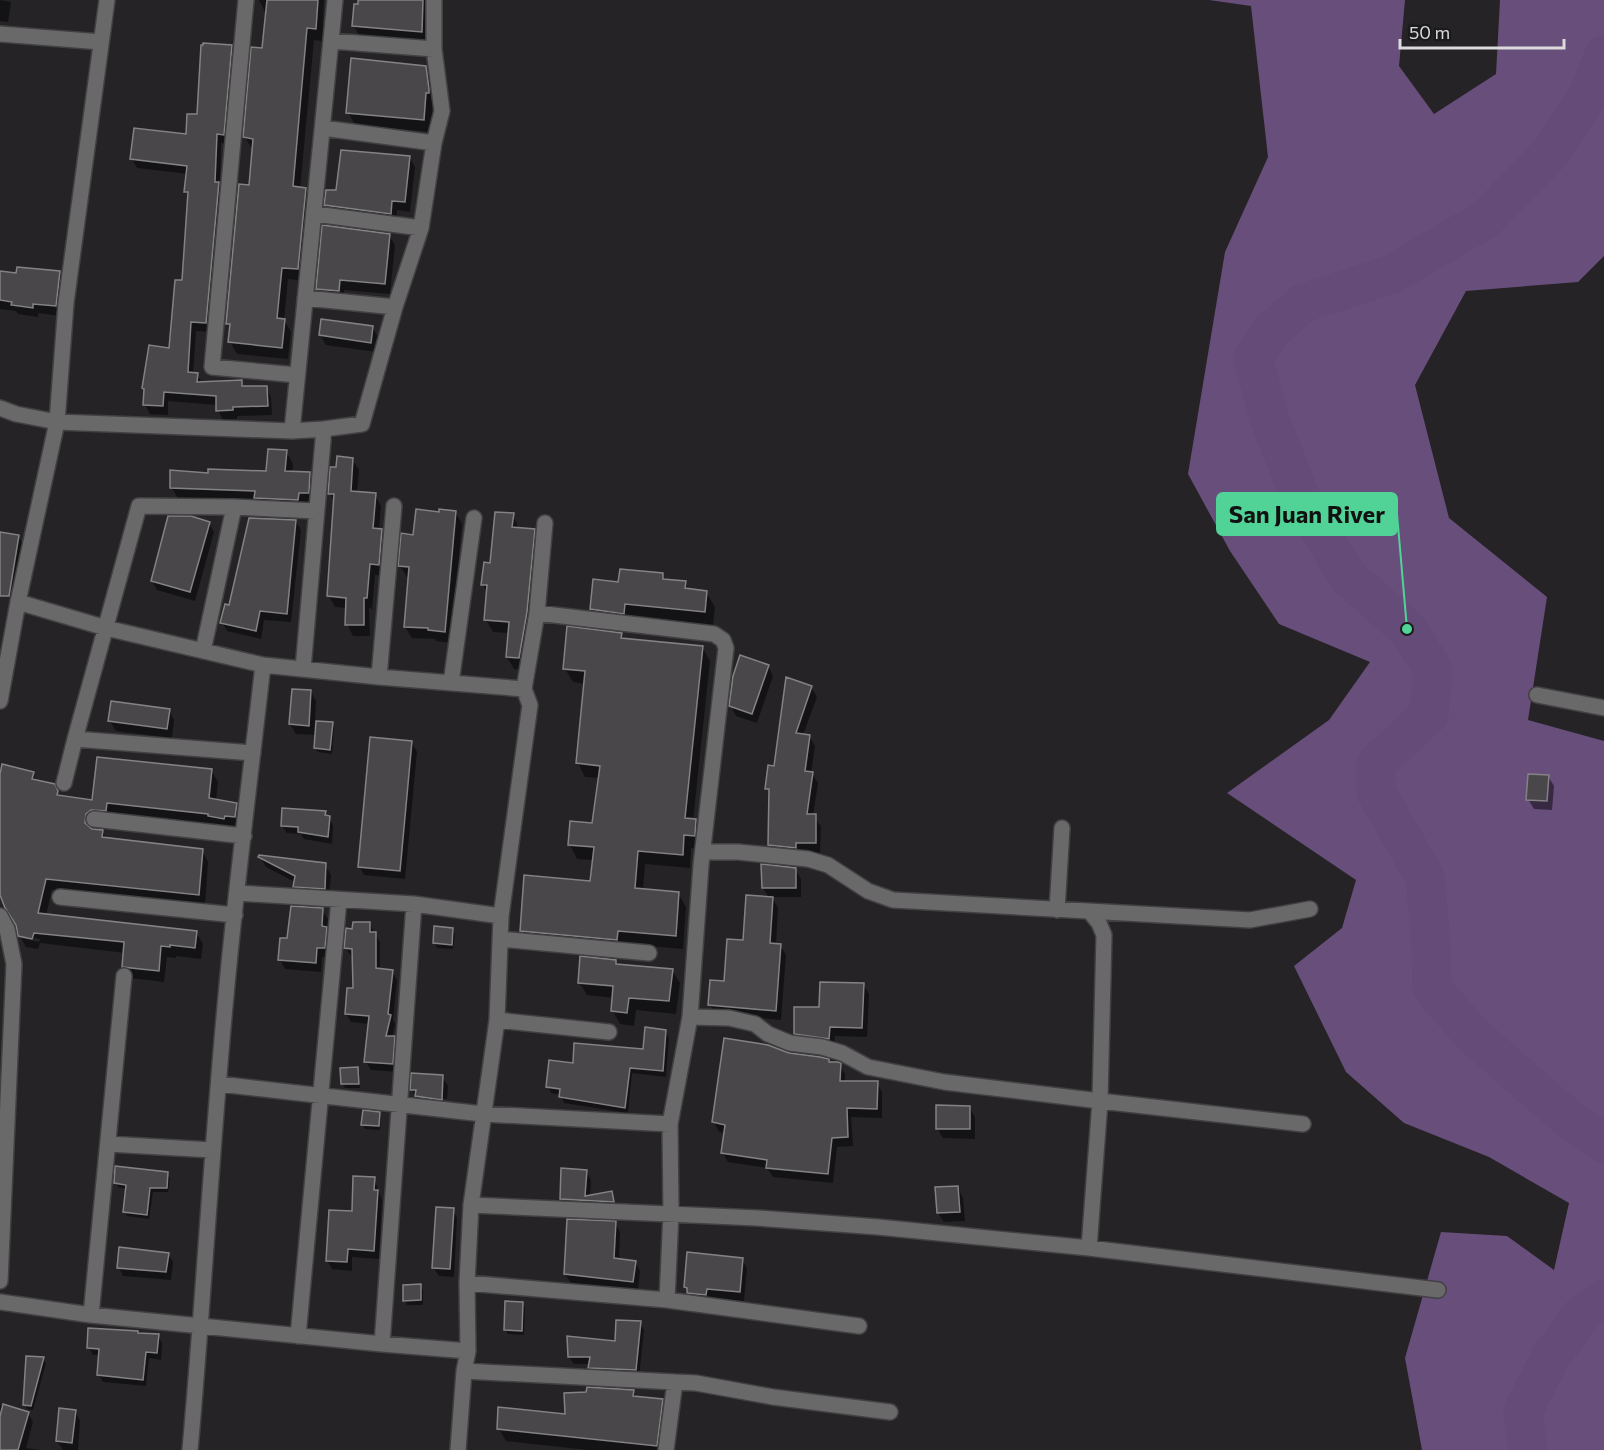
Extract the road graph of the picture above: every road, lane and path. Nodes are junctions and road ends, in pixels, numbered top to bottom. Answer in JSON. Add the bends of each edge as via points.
{"nodes":[{"id":1,"x":107,"y":0,"type":"edge"},
{"id":2,"x":246,"y":0,"type":"edge"},
{"id":3,"x":335,"y":0,"type":"edge"},
{"id":4,"x":434,"y":0,"type":"edge"},
{"id":5,"x":0,"y":34,"type":"edge"},
{"id":6,"x":331,"y":41,"type":"junction"},
{"id":7,"x":101,"y":42,"type":"junction"},
{"id":8,"x":434,"y":49,"type":"junction"},
{"id":9,"x":323,"y":128,"type":"junction"},
{"id":10,"x":434,"y":143,"type":"junction"},
{"id":11,"x":315,"y":214,"type":"junction"},
{"id":12,"x":421,"y":228,"type":"junction"},
{"id":13,"x":305,"y":298,"type":"junction"},
{"id":14,"x":395,"y":307,"type":"junction"},
{"id":15,"x":297,"y":375,"type":"junction"},
{"id":16,"x":0,"y":408,"type":"edge"},
{"id":17,"x":57,"y":422,"type":"junction"},
{"id":18,"x":324,"y":429,"type":"junction"},
{"id":19,"x":292,"y":431,"type":"junction"},
{"id":20,"x":394,"y":506,"type":"dead end"},
{"id":21,"x":234,"y":507,"type":"junction"},
{"id":22,"x":316,"y":511,"type":"junction"},
{"id":23,"x":474,"y":518,"type":"dead end"},
{"id":24,"x":545,"y":523,"type":"dead end"},
{"id":25,"x":18,"y":602,"type":"junction"},
{"id":26,"x":537,"y":613,"type":"junction"},
{"id":27,"x":106,"y":628,"type":"junction"},
{"id":28,"x":203,"y":651,"type":"junction"},
{"id":29,"x":263,"y":665,"type":"junction"},
{"id":30,"x":303,"y":669,"type":"junction"},
{"id":31,"x":379,"y":677,"type":"junction"},
{"id":32,"x":451,"y":683,"type":"junction"},
{"id":33,"x":524,"y":689,"type":"junction"},
{"id":34,"x":1537,"y":695,"type":"dead end"},
{"id":35,"x":0,"y":701,"type":"edge"},
{"id":36,"x":1604,"y":708,"type":"edge"},
{"id":37,"x":75,"y":739,"type":"junction"},
{"id":38,"x":253,"y":753,"type":"junction"},
{"id":39,"x":64,"y":783,"type":"dead end"},
{"id":40,"x":94,"y":819,"type":"dead end"},
{"id":41,"x":1062,"y":828,"type":"dead end"},
{"id":42,"x":244,"y":836,"type":"junction"},
{"id":43,"x":703,"y":852,"type":"junction"},
{"id":44,"x":238,"y":893,"type":"junction"},
{"id":45,"x":60,"y":897,"type":"dead end"},
{"id":46,"x":339,"y":900,"type":"junction"},
{"id":47,"x":414,"y":904,"type":"junction"},
{"id":48,"x":1310,"y":909,"type":"dead end"},
{"id":49,"x":1057,"y":910,"type":"junction"},
{"id":50,"x":1090,"y":912,"type":"junction"},
{"id":51,"x":235,"y":915,"type":"junction"},
{"id":52,"x":0,"y":916,"type":"edge"},
{"id":53,"x":501,"y":916,"type":"junction"},
{"id":54,"x":500,"y":939,"type":"junction"},
{"id":55,"x":649,"y":954,"type":"dead end"},
{"id":56,"x":124,"y":976,"type":"dead end"},
{"id":57,"x":690,"y":1017,"type":"junction"},
{"id":58,"x":497,"y":1020,"type":"junction"},
{"id":59,"x":609,"y":1032,"type":"dead end"},
{"id":60,"x":219,"y":1084,"type":"junction"},
{"id":61,"x":320,"y":1096,"type":"junction"},
{"id":62,"x":1100,"y":1101,"type":"junction"},
{"id":63,"x":399,"y":1103,"type":"junction"},
{"id":64,"x":483,"y":1114,"type":"junction"},
{"id":65,"x":670,"y":1124,"type":"junction"},
{"id":66,"x":1303,"y":1124,"type":"dead end"},
{"id":67,"x":108,"y":1144,"type":"junction"},
{"id":68,"x":212,"y":1150,"type":"junction"},
{"id":69,"x":471,"y":1205,"type":"junction"},
{"id":70,"x":671,"y":1213,"type":"junction"},
{"id":71,"x":1089,"y":1248,"type":"junction"},
{"id":72,"x":0,"y":1281,"type":"edge"},
{"id":73,"x":467,"y":1284,"type":"junction"},
{"id":74,"x":1438,"y":1290,"type":"dead end"},
{"id":75,"x":667,"y":1300,"type":"junction"},
{"id":76,"x":0,"y":1302,"type":"edge"},
{"id":77,"x":91,"y":1315,"type":"junction"},
{"id":78,"x":201,"y":1325,"type":"junction"},
{"id":79,"x":859,"y":1326,"type":"dead end"},
{"id":80,"x":298,"y":1336,"type":"junction"},
{"id":81,"x":382,"y":1344,"type":"junction"},
{"id":82,"x":468,"y":1351,"type":"junction"},
{"id":83,"x":464,"y":1371,"type":"junction"},
{"id":84,"x":675,"y":1382,"type":"junction"},
{"id":85,"x":890,"y":1412,"type":"dead end"},
{"id":86,"x":190,"y":1450,"type":"edge"},
{"id":87,"x":458,"y":1450,"type":"edge"},
{"id":88,"x":666,"y":1450,"type":"edge"}],
"edges":[{"from":1,"to":7,"type":"street"},
{"from":2,"to":15,"type":"street","via":[[212,367]]},
{"from":3,"to":6,"type":"street"},
{"from":4,"to":8,"type":"street"},
{"from":5,"to":7,"type":"street"},
{"from":6,"to":8,"type":"street"},
{"from":6,"to":9,"type":"street"},
{"from":7,"to":17,"type":"street","via":[[66,303]]},
{"from":8,"to":10,"type":"street","via":[[442,111]]},
{"from":9,"to":10,"type":"street"},
{"from":9,"to":11,"type":"street"},
{"from":10,"to":12,"type":"street"},
{"from":11,"to":12,"type":"street"},
{"from":11,"to":13,"type":"street"},
{"from":12,"to":14,"type":"street"},
{"from":13,"to":14,"type":"street"},
{"from":13,"to":15,"type":"street"},
{"from":14,"to":18,"type":"street","via":[[362,424]]},
{"from":15,"to":19,"type":"street"},
{"from":16,"to":17,"type":"street"},
{"from":17,"to":19,"type":"street"},
{"from":17,"to":25,"type":"street"},
{"from":18,"to":19,"type":"street"},
{"from":18,"to":22,"type":"street"},
{"from":20,"to":31,"type":"street"},
{"from":21,"to":22,"type":"street"},
{"from":21,"to":27,"type":"street","via":[[139,506]]},
{"from":21,"to":28,"type":"street"},
{"from":22,"to":30,"type":"street"},
{"from":23,"to":32,"type":"street"},
{"from":24,"to":26,"type":"street"},
{"from":25,"to":27,"type":"street"},
{"from":25,"to":35,"type":"street"},
{"from":26,"to":33,"type":"street"},
{"from":26,"to":43,"type":"street","via":[[714,634],[723,640],[726,648]]},
{"from":27,"to":28,"type":"street"},
{"from":27,"to":37,"type":"street"},
{"from":28,"to":29,"type":"street"},
{"from":29,"to":30,"type":"street"},
{"from":29,"to":38,"type":"street"},
{"from":30,"to":31,"type":"street"},
{"from":31,"to":32,"type":"street"},
{"from":32,"to":33,"type":"street"},
{"from":33,"to":53,"type":"street","via":[[530,705]]},
{"from":34,"to":36,"type":"street"},
{"from":37,"to":38,"type":"street"},
{"from":37,"to":39,"type":"street"},
{"from":38,"to":42,"type":"street"},
{"from":40,"to":42,"type":"street"},
{"from":41,"to":49,"type":"street"},
{"from":42,"to":44,"type":"street"},
{"from":43,"to":49,"type":"street","via":[[808,858],[828,865],[868,891],[893,900]]},
{"from":43,"to":57,"type":"street"},
{"from":44,"to":46,"type":"street"},
{"from":44,"to":51,"type":"street"},
{"from":45,"to":51,"type":"street"},
{"from":46,"to":47,"type":"street"},
{"from":46,"to":61,"type":"street"},
{"from":47,"to":53,"type":"street"},
{"from":47,"to":63,"type":"street"},
{"from":48,"to":50,"type":"street","via":[[1250,920]]},
{"from":49,"to":50,"type":"street"},
{"from":50,"to":62,"type":"street","via":[[1104,935]]},
{"from":51,"to":60,"type":"street"},
{"from":52,"to":72,"type":"street","via":[[7,929],[14,964]]},
{"from":53,"to":54,"type":"street"},
{"from":54,"to":55,"type":"street"},
{"from":54,"to":58,"type":"street"},
{"from":56,"to":67,"type":"street"},
{"from":57,"to":62,"type":"street","via":[[729,1018],[755,1024],[790,1043],[842,1053],[868,1067],[944,1082]]},
{"from":57,"to":65,"type":"street"},
{"from":58,"to":59,"type":"street"},
{"from":58,"to":64,"type":"street"},
{"from":60,"to":61,"type":"street"},
{"from":60,"to":68,"type":"street"},
{"from":61,"to":63,"type":"street"},
{"from":61,"to":80,"type":"street"},
{"from":62,"to":66,"type":"street"},
{"from":62,"to":71,"type":"street"},
{"from":63,"to":64,"type":"street"},
{"from":63,"to":81,"type":"street"},
{"from":64,"to":65,"type":"street"},
{"from":64,"to":69,"type":"street"},
{"from":65,"to":70,"type":"street"},
{"from":67,"to":68,"type":"street"},
{"from":67,"to":77,"type":"street"},
{"from":68,"to":78,"type":"street"},
{"from":69,"to":70,"type":"street"},
{"from":69,"to":73,"type":"street"},
{"from":70,"to":71,"type":"street","via":[[878,1227]]},
{"from":70,"to":75,"type":"street"},
{"from":71,"to":74,"type":"street"},
{"from":73,"to":75,"type":"street"},
{"from":73,"to":82,"type":"street"},
{"from":75,"to":79,"type":"street"},
{"from":76,"to":77,"type":"street"},
{"from":77,"to":78,"type":"street"},
{"from":78,"to":80,"type":"street"},
{"from":78,"to":86,"type":"street"},
{"from":80,"to":81,"type":"street"},
{"from":81,"to":82,"type":"street"},
{"from":82,"to":83,"type":"street"},
{"from":83,"to":84,"type":"street"},
{"from":83,"to":87,"type":"street"},
{"from":84,"to":85,"type":"street"},
{"from":84,"to":88,"type":"street"}]}
